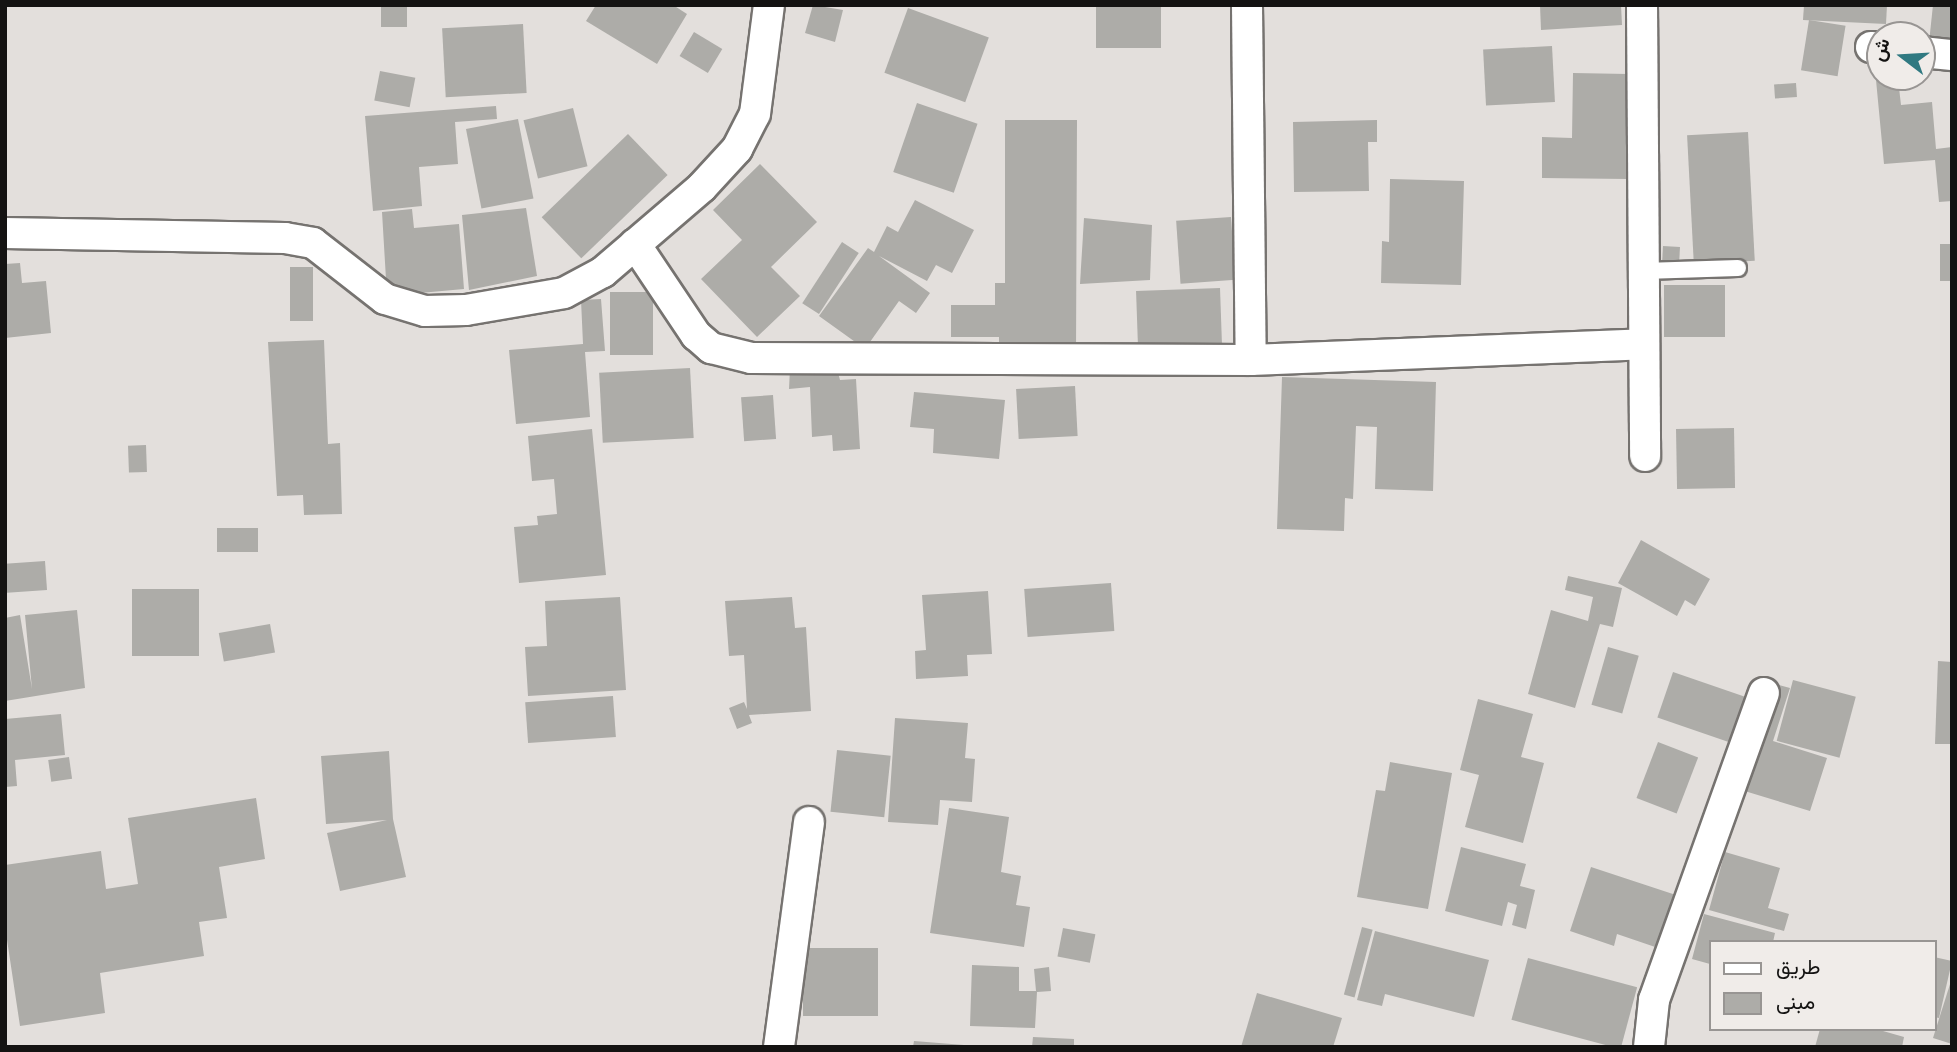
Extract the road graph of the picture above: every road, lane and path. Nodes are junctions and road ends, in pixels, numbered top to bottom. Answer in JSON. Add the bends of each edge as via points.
{"nodes":[{"id":1,"x":769,"y":5,"type":"edge"},
{"id":2,"x":1247,"y":5,"type":"edge"},
{"id":3,"x":1642,"y":5,"type":"edge"},
{"id":4,"x":5,"y":233,"type":"edge"},
{"id":5,"x":635,"y":244,"type":"junction"},
{"id":6,"x":1738,"y":268,"type":"dead end"},
{"id":7,"x":1644,"y":271,"type":"junction"},
{"id":8,"x":1644,"y":344,"type":"junction"},
{"id":9,"x":1251,"y":360,"type":"junction"},
{"id":10,"x":1645,"y":456,"type":"dead end"},
{"id":11,"x":1764,"y":693,"type":"dead end"},
{"id":12,"x":809,"y":822,"type":"dead end"},
{"id":13,"x":779,"y":1047,"type":"edge"},
{"id":14,"x":1648,"y":1047,"type":"edge"}],
"edges":[{"from":1,"to":5,"type":"street","via":[[755,114],[737,149],[702,187]]},
{"from":2,"to":9,"type":"street"},
{"from":3,"to":7,"type":"street"},
{"from":4,"to":5,"type":"street","via":[[285,238],[313,243],[385,299],[425,311],[466,310],[564,293],[603,272]]},
{"from":5,"to":9,"type":"street","via":[[696,335],[711,348],[731,354]]},
{"from":6,"to":7,"type":"lane"},
{"from":7,"to":8,"type":"street"},
{"from":8,"to":9,"type":"street"},
{"from":8,"to":10,"type":"street"},
{"from":11,"to":14,"type":"street","via":[[1654,1000]]},
{"from":12,"to":13,"type":"street"}]}
